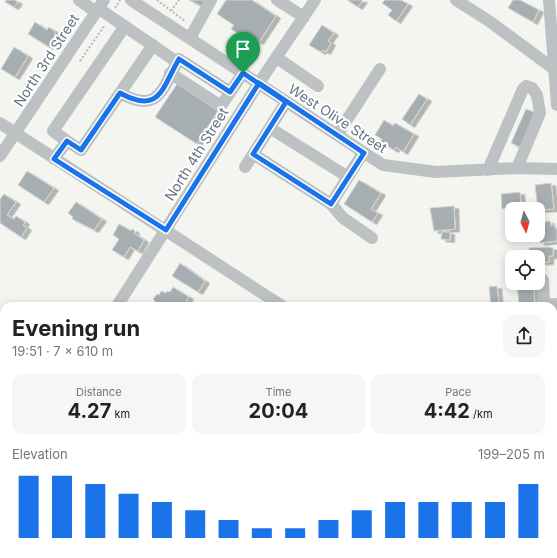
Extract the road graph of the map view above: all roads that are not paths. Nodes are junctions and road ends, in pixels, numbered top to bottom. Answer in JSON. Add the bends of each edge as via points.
{"nodes":[{"id":1,"x":79,"y":0,"type":"edge"},
{"id":2,"x":131,"y":0,"type":"edge"},
{"id":3,"x":211,"y":0,"type":"edge"},
{"id":4,"x":277,"y":0,"type":"edge"},
{"id":5,"x":315,"y":0,"type":"edge"},
{"id":6,"x":456,"y":0,"type":"edge"},
{"id":7,"x":549,"y":0,"type":"edge"},
{"id":8,"x":100,"y":7,"type":"edge"},
{"id":9,"x":304,"y":17,"type":"junction"},
{"id":10,"x":125,"y":26,"type":"junction"},
{"id":11,"x":190,"y":38,"type":"junction"},
{"id":12,"x":153,"y":45,"type":"junction"},
{"id":13,"x":277,"y":58,"type":"junction"},
{"id":14,"x":178,"y":62,"type":"junction"},
{"id":15,"x":380,"y":68,"type":"dead end"},
{"id":16,"x":554,"y":69,"type":"junction"},
{"id":17,"x":170,"y":73,"type":"junction"},
{"id":18,"x":243,"y":73,"type":"junction"},
{"id":19,"x":259,"y":83,"type":"junction"},
{"id":20,"x":318,"y":86,"type":"dead end"},
{"id":21,"x":230,"y":92,"type":"junction"},
{"id":22,"x":120,"y":93,"type":"junction"},
{"id":23,"x":286,"y":102,"type":"junction"},
{"id":24,"x":557,"y":105,"type":"edge"},
{"id":25,"x":0,"y":123,"type":"edge"},
{"id":26,"x":270,"y":128,"type":"junction"},
{"id":27,"x":16,"y":134,"type":"junction"},
{"id":28,"x":337,"y":135,"type":"junction"},
{"id":29,"x":67,"y":141,"type":"junction"},
{"id":30,"x":364,"y":153,"type":"junction"},
{"id":31,"x":253,"y":154,"type":"junction"},
{"id":32,"x":0,"y":156,"type":"edge"},
{"id":33,"x":54,"y":159,"type":"junction"},
{"id":34,"x":245,"y":167,"type":"dead end"},
{"id":35,"x":517,"y":168,"type":"junction"},
{"id":36,"x":557,"y":169,"type":"edge"},
{"id":37,"x":488,"y":170,"type":"junction"},
{"id":38,"x":348,"y":177,"type":"junction"},
{"id":39,"x":331,"y":204,"type":"junction"},
{"id":40,"x":166,"y":230,"type":"junction"},
{"id":41,"x":372,"y":238,"type":"dead end"},
{"id":42,"x":543,"y":290,"type":"edge"},
{"id":43,"x":120,"y":302,"type":"edge"},
{"id":44,"x":276,"y":302,"type":"edge"},
{"id":45,"x":544,"y":302,"type":"edge"}],
"edges":[{"from":1,"to":8,"type":"street"},
{"from":2,"to":11,"type":"street","name":"West Olive Street"},
{"from":3,"to":11,"type":"street"},
{"from":4,"to":9,"type":"street"},
{"from":5,"to":9,"type":"street","name":"North 4th Street"},
{"from":6,"to":16,"type":"street"},
{"from":7,"to":16,"type":"street"},
{"from":8,"to":10,"type":"street"},
{"from":8,"to":27,"type":"street","name":"North 3rd Street"},
{"from":9,"to":13,"type":"street","name":"North 4th Street"},
{"from":10,"to":12,"type":"street"},
{"from":10,"to":29,"type":"street","via":[[53,131]]},
{"from":11,"to":18,"type":"street","name":"West Olive Street"},
{"from":12,"to":14,"type":"street"},
{"from":12,"to":22,"type":"street"},
{"from":13,"to":19,"type":"street","name":"North 4th Street"},
{"from":13,"to":20,"type":"street"},
{"from":14,"to":17,"type":"street"},
{"from":14,"to":21,"type":"street","via":[[179,59]]},
{"from":15,"to":28,"type":"street"},
{"from":16,"to":24,"type":"street"},
{"from":17,"to":21,"type":"street","via":[[221,106]]},
{"from":17,"to":22,"type":"street","via":[[163,78],[155,90],[154,97],[146,102]]},
{"from":18,"to":19,"type":"street","name":"West Olive Street"},
{"from":18,"to":21,"type":"street"},
{"from":19,"to":23,"type":"street","name":"West Olive Street"},
{"from":19,"to":40,"type":"street","name":"North 4th Street"},
{"from":22,"to":29,"type":"street","via":[[81,150]]},
{"from":23,"to":26,"type":"street"},
{"from":23,"to":28,"type":"street","name":"West Olive Street"},
{"from":25,"to":27,"type":"street"},
{"from":26,"to":31,"type":"street"},
{"from":26,"to":38,"type":"street"},
{"from":27,"to":32,"type":"street","name":"North 3rd Street"},
{"from":27,"to":33,"type":"street"},
{"from":28,"to":30,"type":"street","name":"West Olive Street"},
{"from":29,"to":33,"type":"street"},
{"from":30,"to":37,"type":"street","name":"West Olive Street","via":[[383,166],[436,172]]},
{"from":30,"to":38,"type":"street"},
{"from":31,"to":34,"type":"street"},
{"from":31,"to":39,"type":"street"},
{"from":33,"to":40,"type":"street"},
{"from":35,"to":36,"type":"street","name":"West Olive Street"},
{"from":35,"to":37,"type":"street","name":"West Olive Street"},
{"from":35,"to":37,"type":"street","via":[[540,113],[537,95],[532,88],[526,86]]},
{"from":38,"to":39,"type":"street"},
{"from":39,"to":41,"type":"street","via":[[343,218]]},
{"from":40,"to":43,"type":"street","name":"North 4th Street"},
{"from":40,"to":44,"type":"street"},
{"from":42,"to":45,"type":"street"}]}
